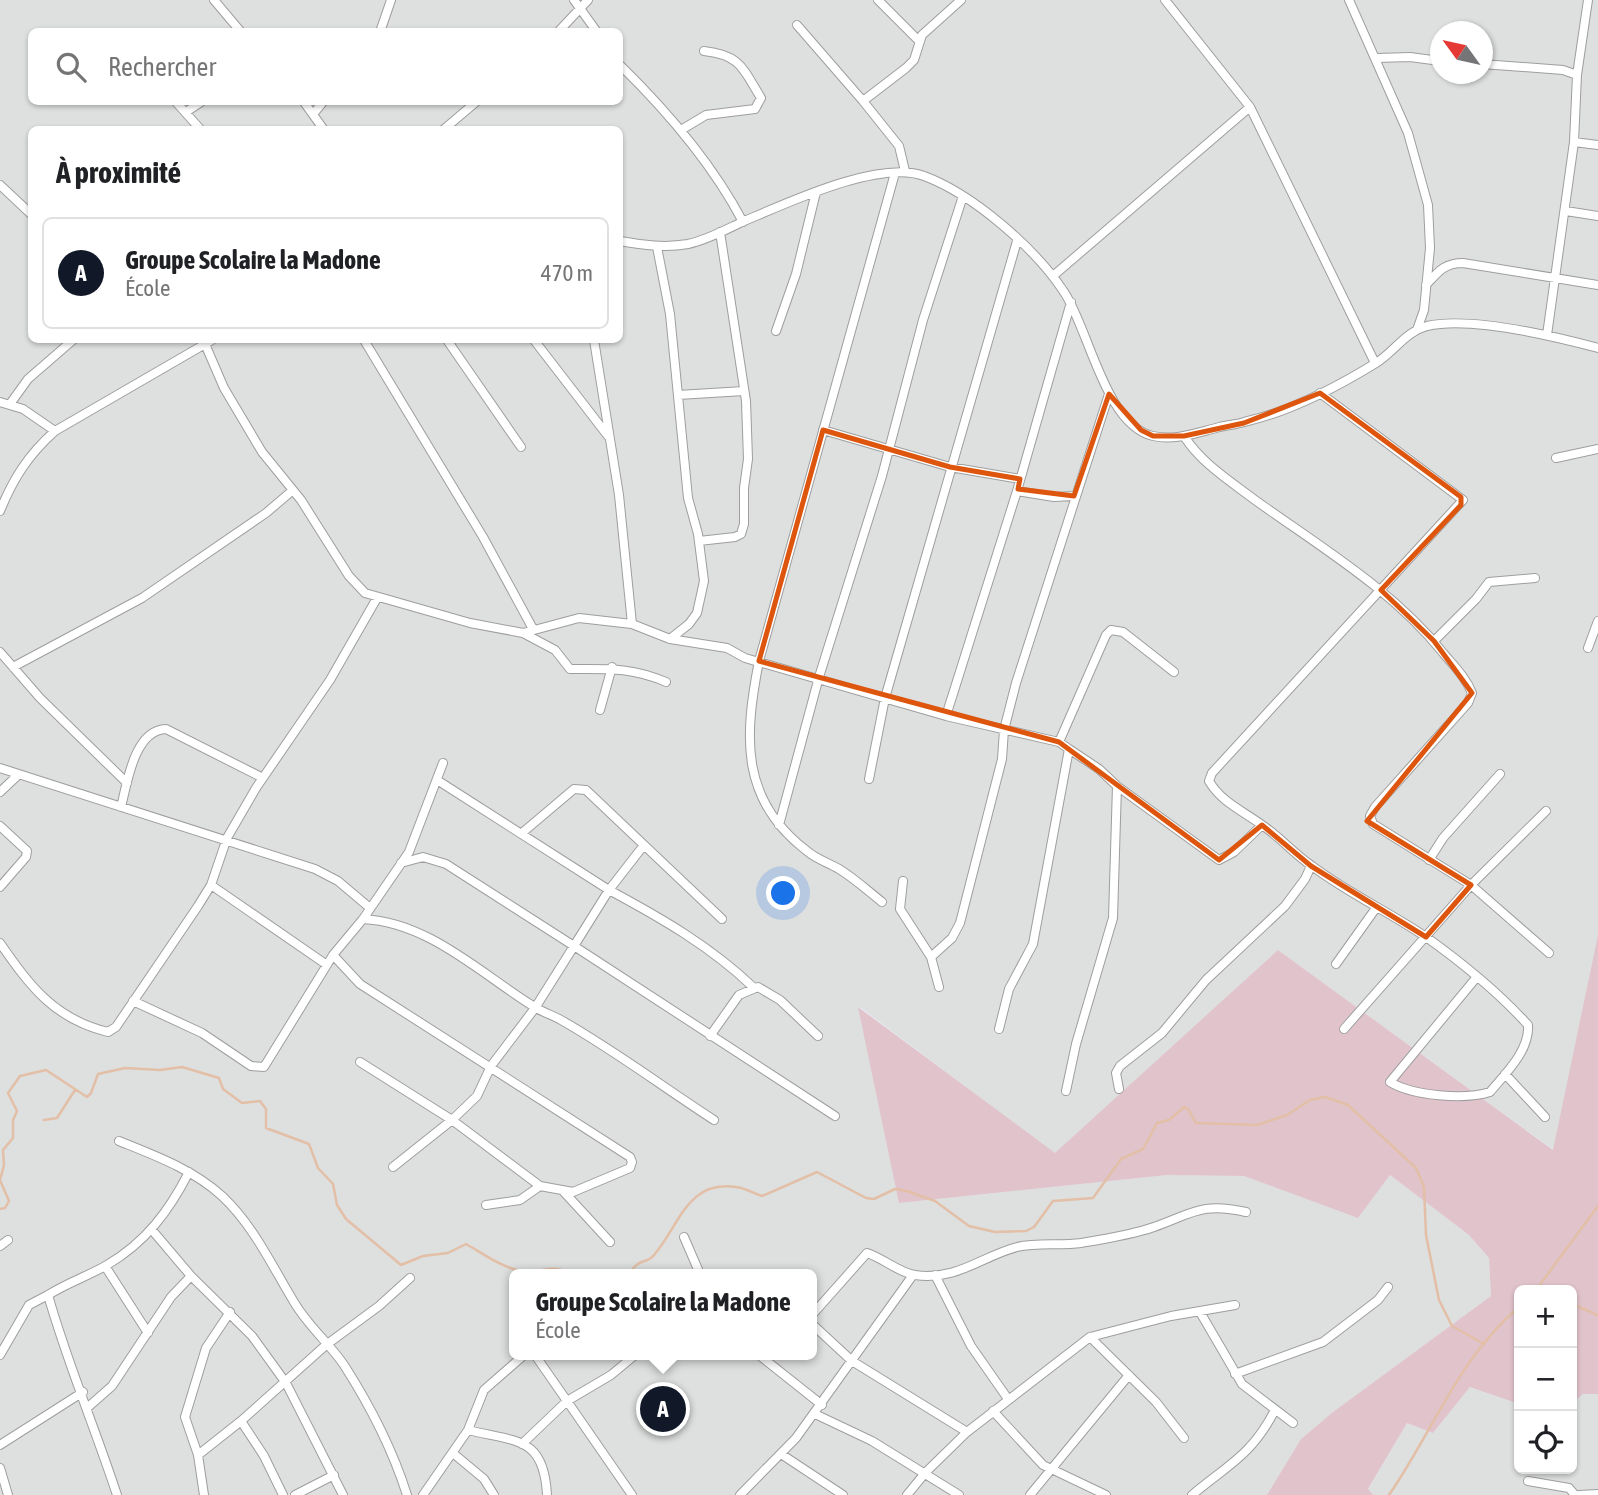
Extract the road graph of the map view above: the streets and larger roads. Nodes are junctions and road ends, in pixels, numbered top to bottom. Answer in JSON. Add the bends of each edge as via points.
{"nodes":[{"id":1,"x":214,"y":0,"type":"edge"},
{"id":2,"x":391,"y":0,"type":"edge"},
{"id":3,"x":589,"y":0,"type":"edge"},
{"id":4,"x":877,"y":0,"type":"edge"},
{"id":5,"x":961,"y":0,"type":"edge"},
{"id":6,"x":1165,"y":0,"type":"edge"},
{"id":7,"x":1349,"y":0,"type":"edge"},
{"id":8,"x":1588,"y":0,"type":"edge"},
{"id":9,"x":577,"y":4,"type":"edge"},
{"id":10,"x":797,"y":25,"type":"dead end"},
{"id":11,"x":238,"y":28,"type":"edge"},
{"id":12,"x":381,"y":28,"type":"edge"},
{"id":13,"x":561,"y":28,"type":"edge"},
{"id":14,"x":594,"y":28,"type":"edge"},
{"id":15,"x":918,"y":40,"type":"junction"},
{"id":16,"x":705,"y":51,"type":"dead end"},
{"id":17,"x":1377,"y":58,"type":"junction"},
{"id":18,"x":1430,"y":60,"type":"edge"},
{"id":19,"x":1493,"y":65,"type":"edge"},
{"id":20,"x":623,"y":68,"type":"edge"},
{"id":21,"x":1577,"y":75,"type":"junction"},
{"id":22,"x":863,"y":101,"type":"junction"},
{"id":23,"x":179,"y":105,"type":"edge"},
{"id":24,"x":196,"y":105,"type":"edge"},
{"id":25,"x":307,"y":105,"type":"edge"},
{"id":26,"x":321,"y":105,"type":"edge"},
{"id":27,"x":472,"y":105,"type":"edge"},
{"id":28,"x":1250,"y":107,"type":"junction"},
{"id":29,"x":186,"y":112,"type":"junction"},
{"id":30,"x":314,"y":113,"type":"junction"},
{"id":31,"x":198,"y":126,"type":"edge"},
{"id":32,"x":322,"y":126,"type":"edge"},
{"id":33,"x":448,"y":126,"type":"edge"},
{"id":34,"x":681,"y":130,"type":"junction"},
{"id":35,"x":1574,"y":142,"type":"junction"},
{"id":36,"x":1598,"y":145,"type":"edge"},
{"id":37,"x":905,"y":171,"type":"junction"},
{"id":38,"x":895,"y":173,"type":"junction"},
{"id":39,"x":0,"y":185,"type":"edge"},
{"id":40,"x":816,"y":192,"type":"junction"},
{"id":41,"x":963,"y":196,"type":"junction"},
{"id":42,"x":28,"y":211,"type":"edge"},
{"id":43,"x":1566,"y":211,"type":"junction"},
{"id":44,"x":1598,"y":216,"type":"edge"},
{"id":45,"x":743,"y":222,"type":"junction"},
{"id":46,"x":720,"y":232,"type":"junction"},
{"id":47,"x":623,"y":241,"type":"edge"},
{"id":48,"x":1017,"y":241,"type":"junction"},
{"id":49,"x":657,"y":247,"type":"junction"},
{"id":50,"x":1053,"y":276,"type":"junction"},
{"id":51,"x":1556,"y":280,"type":"junction"},
{"id":52,"x":1598,"y":285,"type":"edge"},
{"id":53,"x":1424,"y":288,"type":"junction"},
{"id":54,"x":1071,"y":302,"type":"junction"},
{"id":55,"x":1417,"y":330,"type":"junction"},
{"id":56,"x":776,"y":331,"type":"dead end"},
{"id":57,"x":1547,"y":335,"type":"junction"},
{"id":58,"x":70,"y":343,"type":"edge"},
{"id":59,"x":206,"y":343,"type":"edge"},
{"id":60,"x":208,"y":343,"type":"edge"},
{"id":61,"x":366,"y":343,"type":"edge"},
{"id":62,"x":449,"y":343,"type":"edge"},
{"id":63,"x":536,"y":343,"type":"edge"},
{"id":64,"x":594,"y":343,"type":"edge"},
{"id":65,"x":1598,"y":348,"type":"edge"},
{"id":66,"x":1375,"y":363,"type":"junction"},
{"id":67,"x":744,"y":391,"type":"junction"},
{"id":68,"x":1320,"y":393,"type":"junction"},
{"id":69,"x":1109,"y":394,"type":"junction"},
{"id":70,"x":678,"y":395,"type":"junction"},
{"id":71,"x":0,"y":402,"type":"edge"},
{"id":72,"x":10,"y":404,"type":"junction"},
{"id":73,"x":823,"y":430,"type":"junction"},
{"id":74,"x":55,"y":431,"type":"junction"},
{"id":75,"x":1184,"y":436,"type":"junction"},
{"id":76,"x":610,"y":439,"type":"junction"},
{"id":77,"x":521,"y":447,"type":"dead end"},
{"id":78,"x":888,"y":448,"type":"junction"},
{"id":79,"x":1598,"y":449,"type":"edge"},
{"id":80,"x":1556,"y":458,"type":"dead end"},
{"id":81,"x":950,"y":467,"type":"junction"},
{"id":82,"x":1020,"y":480,"type":"junction"},
{"id":83,"x":293,"y":490,"type":"junction"},
{"id":84,"x":1017,"y":491,"type":"junction"},
{"id":85,"x":1074,"y":496,"type":"junction"},
{"id":86,"x":0,"y":511,"type":"edge"},
{"id":87,"x":699,"y":541,"type":"junction"},
{"id":88,"x":1535,"y":578,"type":"dead end"},
{"id":89,"x":1381,"y":590,"type":"junction"},
{"id":90,"x":377,"y":598,"type":"junction"},
{"id":91,"x":1598,"y":621,"type":"edge"},
{"id":92,"x":632,"y":624,"type":"junction"},
{"id":93,"x":533,"y":629,"type":"junction"},
{"id":94,"x":523,"y":633,"type":"junction"},
{"id":95,"x":670,"y":639,"type":"junction"},
{"id":96,"x":1434,"y":641,"type":"junction"},
{"id":97,"x":1588,"y":648,"type":"dead end"},
{"id":98,"x":0,"y":652,"type":"edge"},
{"id":99,"x":759,"y":662,"type":"junction"},
{"id":100,"x":13,"y":667,"type":"junction"},
{"id":101,"x":612,"y":667,"type":"junction"},
{"id":102,"x":1174,"y":673,"type":"dead end"},
{"id":103,"x":819,"y":677,"type":"junction"},
{"id":104,"x":666,"y":682,"type":"dead end"},
{"id":105,"x":886,"y":698,"type":"junction"},
{"id":106,"x":600,"y":710,"type":"dead end"},
{"id":107,"x":946,"y":716,"type":"junction"},
{"id":108,"x":1004,"y":730,"type":"junction"},
{"id":109,"x":1059,"y":742,"type":"junction"},
{"id":110,"x":1069,"y":749,"type":"junction"},
{"id":111,"x":443,"y":763,"type":"dead end"},
{"id":112,"x":0,"y":768,"type":"edge"},
{"id":113,"x":1500,"y":774,"type":"dead end"},
{"id":114,"x":18,"y":775,"type":"junction"},
{"id":115,"x":263,"y":778,"type":"junction"},
{"id":116,"x":869,"y":779,"type":"dead end"},
{"id":117,"x":437,"y":780,"type":"junction"},
{"id":118,"x":127,"y":783,"type":"junction"},
{"id":119,"x":1117,"y":786,"type":"junction"},
{"id":120,"x":0,"y":792,"type":"edge"},
{"id":121,"x":121,"y":807,"type":"junction"},
{"id":122,"x":1546,"y":811,"type":"dead end"},
{"id":123,"x":779,"y":825,"type":"junction"},
{"id":124,"x":1262,"y":825,"type":"junction"},
{"id":125,"x":0,"y":826,"type":"edge"},
{"id":126,"x":522,"y":833,"type":"junction"},
{"id":127,"x":227,"y":838,"type":"junction"},
{"id":128,"x":644,"y":845,"type":"junction"},
{"id":129,"x":1429,"y":860,"type":"junction"},
{"id":130,"x":401,"y":863,"type":"junction"},
{"id":131,"x":1311,"y":866,"type":"junction"},
{"id":132,"x":903,"y":881,"type":"dead end"},
{"id":133,"x":211,"y":885,"type":"junction"},
{"id":134,"x":1471,"y":885,"type":"junction"},
{"id":135,"x":0,"y":887,"type":"edge"},
{"id":136,"x":609,"y":890,"type":"junction"},
{"id":137,"x":882,"y":902,"type":"dead end"},
{"id":138,"x":370,"y":908,"type":"junction"},
{"id":139,"x":1376,"y":908,"type":"junction"},
{"id":140,"x":363,"y":919,"type":"junction"},
{"id":141,"x":722,"y":919,"type":"dead end"},
{"id":142,"x":1426,"y":937,"type":"junction"},
{"id":143,"x":0,"y":943,"type":"edge"},
{"id":144,"x":573,"y":946,"type":"junction"},
{"id":145,"x":1549,"y":953,"type":"dead end"},
{"id":146,"x":333,"y":956,"type":"junction"},
{"id":147,"x":931,"y":957,"type":"junction"},
{"id":148,"x":1336,"y":964,"type":"dead end"},
{"id":149,"x":327,"y":965,"type":"junction"},
{"id":150,"x":1476,"y":978,"type":"junction"},
{"id":151,"x":753,"y":987,"type":"junction"},
{"id":152,"x":939,"y":987,"type":"dead end"},
{"id":153,"x":133,"y":1001,"type":"junction"},
{"id":154,"x":535,"y":1008,"type":"junction"},
{"id":155,"x":999,"y":1029,"type":"dead end"},
{"id":156,"x":1344,"y":1029,"type":"dead end"},
{"id":157,"x":710,"y":1035,"type":"junction"},
{"id":158,"x":818,"y":1036,"type":"dead end"},
{"id":159,"x":360,"y":1062,"type":"dead end"},
{"id":160,"x":491,"y":1066,"type":"junction"},
{"id":161,"x":1505,"y":1074,"type":"junction"},
{"id":162,"x":1119,"y":1088,"type":"dead end"},
{"id":163,"x":1066,"y":1091,"type":"dead end"},
{"id":164,"x":835,"y":1116,"type":"dead end"},
{"id":165,"x":1545,"y":1117,"type":"dead end"},
{"id":166,"x":452,"y":1120,"type":"junction"},
{"id":167,"x":714,"y":1120,"type":"dead end"},
{"id":168,"x":119,"y":1141,"type":"dead end"},
{"id":169,"x":393,"y":1167,"type":"dead end"},
{"id":170,"x":189,"y":1172,"type":"junction"},
{"id":171,"x":541,"y":1185,"type":"junction"},
{"id":172,"x":565,"y":1192,"type":"junction"},
{"id":173,"x":486,"y":1205,"type":"dead end"},
{"id":174,"x":1246,"y":1212,"type":"dead end"},
{"id":175,"x":152,"y":1230,"type":"junction"},
{"id":176,"x":684,"y":1237,"type":"dead end"},
{"id":177,"x":8,"y":1240,"type":"dead end"},
{"id":178,"x":610,"y":1242,"type":"dead end"},
{"id":179,"x":0,"y":1246,"type":"edge"},
{"id":180,"x":105,"y":1266,"type":"junction"},
{"id":181,"x":698,"y":1269,"type":"edge"},
{"id":182,"x":913,"y":1275,"type":"junction"},
{"id":183,"x":935,"y":1275,"type":"junction"},
{"id":184,"x":191,"y":1276,"type":"junction"},
{"id":185,"x":410,"y":1278,"type":"dead end"},
{"id":186,"x":1388,"y":1287,"type":"dead end"},
{"id":187,"x":48,"y":1295,"type":"junction"},
{"id":188,"x":1235,"y":1305,"type":"dead end"},
{"id":189,"x":817,"y":1309,"type":"edge"},
{"id":190,"x":230,"y":1312,"type":"junction"},
{"id":191,"x":1200,"y":1312,"type":"junction"},
{"id":192,"x":817,"y":1329,"type":"edge"},
{"id":193,"x":148,"y":1333,"type":"junction"},
{"id":194,"x":1090,"y":1337,"type":"junction"},
{"id":195,"x":326,"y":1345,"type":"junction"},
{"id":196,"x":0,"y":1355,"type":"edge"},
{"id":197,"x":518,"y":1360,"type":"edge"},
{"id":198,"x":539,"y":1360,"type":"edge"},
{"id":199,"x":629,"y":1360,"type":"edge"},
{"id":200,"x":765,"y":1360,"type":"edge"},
{"id":201,"x":852,"y":1361,"type":"junction"},
{"id":202,"x":1129,"y":1374,"type":"junction"},
{"id":203,"x":1235,"y":1374,"type":"junction"},
{"id":204,"x":286,"y":1383,"type":"junction"},
{"id":205,"x":83,"y":1392,"type":"junction"},
{"id":206,"x":1008,"y":1399,"type":"junction"},
{"id":207,"x":567,"y":1401,"type":"junction"},
{"id":208,"x":822,"y":1405,"type":"junction"},
{"id":209,"x":88,"y":1408,"type":"junction"},
{"id":210,"x":1275,"y":1410,"type":"junction"},
{"id":211,"x":993,"y":1412,"type":"junction"},
{"id":212,"x":815,"y":1414,"type":"junction"},
{"id":213,"x":241,"y":1421,"type":"junction"},
{"id":214,"x":1293,"y":1423,"type":"dead end"},
{"id":215,"x":468,"y":1430,"type":"junction"},
{"id":216,"x":967,"y":1433,"type":"junction"},
{"id":217,"x":1184,"y":1438,"type":"dead end"},
{"id":218,"x":522,"y":1444,"type":"junction"},
{"id":219,"x":0,"y":1446,"type":"edge"},
{"id":220,"x":454,"y":1454,"type":"junction"},
{"id":221,"x":781,"y":1454,"type":"junction"},
{"id":222,"x":198,"y":1455,"type":"junction"},
{"id":223,"x":0,"y":1468,"type":"edge"},
{"id":224,"x":1051,"y":1469,"type":"junction"},
{"id":225,"x":926,"y":1472,"type":"junction"},
{"id":226,"x":334,"y":1475,"type":"junction"},
{"id":227,"x":1528,"y":1481,"type":"dead end"},
{"id":228,"x":1598,"y":1494,"type":"edge"},
{"id":229,"x":8,"y":1495,"type":"edge"},
{"id":230,"x":117,"y":1495,"type":"edge"},
{"id":231,"x":204,"y":1495,"type":"edge"},
{"id":232,"x":283,"y":1495,"type":"edge"},
{"id":233,"x":295,"y":1495,"type":"edge"},
{"id":234,"x":344,"y":1495,"type":"edge"},
{"id":235,"x":407,"y":1495,"type":"edge"},
{"id":236,"x":423,"y":1495,"type":"edge"},
{"id":237,"x":494,"y":1495,"type":"edge"},
{"id":238,"x":547,"y":1495,"type":"edge"},
{"id":239,"x":632,"y":1495,"type":"edge"},
{"id":240,"x":740,"y":1495,"type":"edge"},
{"id":241,"x":843,"y":1495,"type":"edge"},
{"id":242,"x":907,"y":1495,"type":"edge"},
{"id":243,"x":959,"y":1495,"type":"edge"},
{"id":244,"x":1030,"y":1495,"type":"edge"},
{"id":245,"x":1106,"y":1495,"type":"edge"},
{"id":246,"x":1192,"y":1495,"type":"edge"},
{"id":247,"x":1577,"y":1495,"type":"edge"}],
"edges":[{"from":1,"to":11,"type":"street"},
{"from":2,"to":12,"type":"street"},
{"from":3,"to":9,"type":"street"},
{"from":4,"to":15,"type":"street"},
{"from":5,"to":15,"type":"street"},
{"from":6,"to":28,"type":"street"},
{"from":7,"to":17,"type":"street"},
{"from":8,"to":21,"type":"street"},
{"from":9,"to":13,"type":"street"},
{"from":9,"to":14,"type":"street"},
{"from":10,"to":22,"type":"street"},
{"from":15,"to":22,"type":"street","via":[[914,60]]},
{"from":16,"to":34,"type":"street","via":[[724,53],[738,62],[761,98],[760,104],[755,109],[706,115]]},
{"from":17,"to":18,"type":"street"},
{"from":17,"to":53,"type":"street","via":[[1408,133],[1428,205],[1430,248]]},
{"from":19,"to":21,"type":"street"},
{"from":20,"to":34,"type":"street"},
{"from":21,"to":35,"type":"street"},
{"from":22,"to":37,"type":"street","via":[[899,146]]},
{"from":23,"to":29,"type":"street"},
{"from":24,"to":29,"type":"street"},
{"from":25,"to":30,"type":"street"},
{"from":26,"to":30,"type":"street"},
{"from":27,"to":33,"type":"street"},
{"from":28,"to":50,"type":"street"},
{"from":28,"to":66,"type":"street"},
{"from":29,"to":31,"type":"street"},
{"from":30,"to":32,"type":"street"},
{"from":34,"to":45,"type":"street","via":[[722,183]]},
{"from":35,"to":36,"type":"street"},
{"from":35,"to":43,"type":"street"},
{"from":37,"to":38,"type":"street"},
{"from":37,"to":41,"type":"street","via":[[934,179]]},
{"from":38,"to":40,"type":"street"},
{"from":38,"to":73,"type":"street"},
{"from":39,"to":42,"type":"street"},
{"from":40,"to":45,"type":"street"},
{"from":40,"to":56,"type":"street"},
{"from":41,"to":48,"type":"street"},
{"from":41,"to":78,"type":"street"},
{"from":43,"to":44,"type":"street"},
{"from":43,"to":51,"type":"street"},
{"from":45,"to":46,"type":"street"},
{"from":46,"to":49,"type":"street","via":[[691,243]]},
{"from":46,"to":67,"type":"street"},
{"from":47,"to":49,"type":"street"},
{"from":48,"to":50,"type":"street"},
{"from":48,"to":81,"type":"street"},
{"from":49,"to":70,"type":"street"},
{"from":50,"to":54,"type":"street"},
{"from":51,"to":52,"type":"street"},
{"from":51,"to":53,"type":"street","via":[[1450,263]]},
{"from":51,"to":57,"type":"street"},
{"from":53,"to":55,"type":"street","via":[[1424,310]]},
{"from":54,"to":69,"type":"street"},
{"from":54,"to":82,"type":"street"},
{"from":55,"to":57,"type":"street","via":[[1465,326]]},
{"from":55,"to":66,"type":"street"},
{"from":57,"to":65,"type":"street"},
{"from":58,"to":72,"type":"street","via":[[29,379]]},
{"from":59,"to":74,"type":"street"},
{"from":60,"to":83,"type":"street","via":[[236,411]]},
{"from":61,"to":93,"type":"street"},
{"from":62,"to":77,"type":"street"},
{"from":63,"to":76,"type":"street"},
{"from":64,"to":76,"type":"street"},
{"from":66,"to":68,"type":"street"},
{"from":67,"to":70,"type":"street"},
{"from":67,"to":87,"type":"street","via":[[749,445],[743,530],[735,537]]},
{"from":68,"to":75,"type":"street","via":[[1244,422]]},
{"from":68,"to":89,"type":"street","via":[[1463,500]]},
{"from":69,"to":75,"type":"street","via":[[1141,430],[1153,436]]},
{"from":69,"to":85,"type":"street"},
{"from":70,"to":87,"type":"street","via":[[688,498]]},
{"from":71,"to":72,"type":"street"},
{"from":72,"to":74,"type":"street"},
{"from":73,"to":78,"type":"street"},
{"from":73,"to":99,"type":"street"},
{"from":74,"to":86,"type":"street","via":[[20,468]]},
{"from":75,"to":89,"type":"street","via":[[1199,456]]},
{"from":76,"to":92,"type":"street"},
{"from":78,"to":81,"type":"street"},
{"from":78,"to":103,"type":"street"},
{"from":79,"to":80,"type":"street"},
{"from":81,"to":82,"type":"street"},
{"from":81,"to":105,"type":"street"},
{"from":82,"to":84,"type":"street"},
{"from":83,"to":90,"type":"street","via":[[356,586]]},
{"from":83,"to":100,"type":"street","via":[[142,598]]},
{"from":84,"to":85,"type":"street","via":[[1054,498]]},
{"from":84,"to":107,"type":"street"},
{"from":85,"to":108,"type":"street"},
{"from":87,"to":95,"type":"street","via":[[702,596],[689,624]]},
{"from":88,"to":96,"type":"street","via":[[1489,582]]},
{"from":89,"to":96,"type":"street"},
{"from":89,"to":124,"type":"street","via":[[1212,773],[1209,781],[1215,791]]},
{"from":90,"to":94,"type":"street"},
{"from":90,"to":115,"type":"street","via":[[330,680]]},
{"from":91,"to":97,"type":"street"},
{"from":92,"to":93,"type":"street","via":[[579,618]]},
{"from":92,"to":95,"type":"street"},
{"from":93,"to":94,"type":"street"},
{"from":94,"to":101,"type":"street","via":[[555,650],[570,669]]},
{"from":95,"to":99,"type":"street","via":[[727,648]]},
{"from":96,"to":129,"type":"street","via":[[1472,693],[1370,816],[1373,824]]},
{"from":98,"to":100,"type":"street"},
{"from":99,"to":103,"type":"street"},
{"from":99,"to":123,"type":"street","via":[[751,714],[751,765],[764,805]]},
{"from":100,"to":118,"type":"street"},
{"from":101,"to":104,"type":"street"},
{"from":101,"to":106,"type":"street"},
{"from":102,"to":109,"type":"street","via":[[1123,632],[1111,630]]},
{"from":103,"to":105,"type":"street"},
{"from":103,"to":123,"type":"street"},
{"from":105,"to":107,"type":"street"},
{"from":105,"to":116,"type":"street"},
{"from":107,"to":108,"type":"street"},
{"from":108,"to":109,"type":"street"},
{"from":108,"to":147,"type":"street","via":[[1002,759],[960,923],[952,939]]},
{"from":109,"to":110,"type":"street"},
{"from":110,"to":119,"type":"street"},
{"from":110,"to":155,"type":"street","via":[[1032,944],[1009,989]]},
{"from":111,"to":117,"type":"street"},
{"from":112,"to":114,"type":"street"},
{"from":113,"to":129,"type":"street"},
{"from":114,"to":120,"type":"street"},
{"from":114,"to":121,"type":"street"},
{"from":115,"to":118,"type":"street","via":[[166,729],[147,738]]},
{"from":115,"to":127,"type":"street"},
{"from":117,"to":126,"type":"street"},
{"from":117,"to":130,"type":"street"},
{"from":118,"to":121,"type":"street"},
{"from":119,"to":124,"type":"street","via":[[1219,860]]},
{"from":119,"to":163,"type":"street","via":[[1113,918]]},
{"from":121,"to":127,"type":"street"},
{"from":122,"to":134,"type":"street"},
{"from":123,"to":137,"type":"street","via":[[809,853],[841,870]]},
{"from":124,"to":131,"type":"street"},
{"from":125,"to":135,"type":"street","via":[[27,851]]},
{"from":126,"to":128,"type":"street","via":[[580,787]]},
{"from":126,"to":136,"type":"street"},
{"from":127,"to":133,"type":"street"},
{"from":127,"to":138,"type":"street","via":[[326,873]]},
{"from":128,"to":136,"type":"street"},
{"from":128,"to":141,"type":"street"},
{"from":129,"to":134,"type":"street"},
{"from":130,"to":138,"type":"street"},
{"from":130,"to":144,"type":"street","via":[[423,857],[446,864]]},
{"from":131,"to":139,"type":"street"},
{"from":131,"to":162,"type":"street","via":[[1284,905],[1206,980],[1162,1032],[1120,1066],[1116,1073]]},
{"from":132,"to":147,"type":"street","via":[[900,909]]},
{"from":133,"to":149,"type":"street"},
{"from":133,"to":153,"type":"street"},
{"from":134,"to":142,"type":"street"},
{"from":134,"to":145,"type":"street"},
{"from":136,"to":144,"type":"street"},
{"from":136,"to":151,"type":"street","via":[[663,918],[725,960]]},
{"from":138,"to":140,"type":"street"},
{"from":139,"to":142,"type":"street"},
{"from":139,"to":148,"type":"street"},
{"from":140,"to":146,"type":"street"},
{"from":140,"to":154,"type":"street","via":[[390,922],[440,945]]},
{"from":142,"to":150,"type":"street"},
{"from":142,"to":156,"type":"street"},
{"from":143,"to":153,"type":"street","via":[[41,998],[97,1029],[108,1032],[116,1027]]},
{"from":144,"to":154,"type":"street"},
{"from":144,"to":157,"type":"street"},
{"from":146,"to":149,"type":"street"},
{"from":146,"to":160,"type":"street","via":[[360,984]]},
{"from":147,"to":152,"type":"street"},
{"from":149,"to":153,"type":"street","via":[[264,1068],[257,1069],[202,1033]]},
{"from":150,"to":161,"type":"street","via":[[1528,1025],[1523,1049]]},
{"from":150,"to":161,"type":"street","via":[[1390,1082],[1414,1093],[1485,1094]]},
{"from":151,"to":157,"type":"street","via":[[739,995]]},
{"from":151,"to":158,"type":"street","via":[[780,1000]]},
{"from":154,"to":160,"type":"street"},
{"from":154,"to":167,"type":"street"},
{"from":157,"to":164,"type":"street"},
{"from":159,"to":166,"type":"street"},
{"from":160,"to":166,"type":"street","via":[[482,1089]]},
{"from":160,"to":172,"type":"street","via":[[630,1157],[630,1168]]},
{"from":161,"to":165,"type":"street"},
{"from":166,"to":169,"type":"street"},
{"from":166,"to":171,"type":"street"},
{"from":168,"to":170,"type":"street"},
{"from":170,"to":175,"type":"street","via":[[171,1208]]},
{"from":170,"to":195,"type":"street","via":[[224,1198],[249,1228]]},
{"from":171,"to":172,"type":"street"},
{"from":171,"to":173,"type":"street","via":[[520,1200]]},
{"from":172,"to":178,"type":"street"},
{"from":174,"to":183,"type":"street","via":[[1204,1208],[1112,1237],[1016,1247],[983,1263]]},
{"from":175,"to":180,"type":"street"},
{"from":175,"to":184,"type":"street"},
{"from":176,"to":181,"type":"street"},
{"from":177,"to":179,"type":"street"},
{"from":180,"to":187,"type":"street"},
{"from":180,"to":193,"type":"street"},
{"from":182,"to":183,"type":"street"},
{"from":182,"to":189,"type":"street","via":[[867,1253]]},
{"from":182,"to":201,"type":"street"},
{"from":183,"to":206,"type":"street","via":[[971,1346]]},
{"from":184,"to":190,"type":"street"},
{"from":184,"to":193,"type":"street"},
{"from":185,"to":195,"type":"street"},
{"from":186,"to":203,"type":"street","via":[[1323,1342]]},
{"from":187,"to":196,"type":"street","via":[[23,1312]]},
{"from":187,"to":205,"type":"street","via":[[60,1339]]},
{"from":188,"to":191,"type":"street"},
{"from":190,"to":204,"type":"street"},
{"from":190,"to":222,"type":"street","via":[[206,1348],[186,1411]]},
{"from":191,"to":194,"type":"street","via":[[1171,1315]]},
{"from":191,"to":203,"type":"street"},
{"from":192,"to":201,"type":"street"},
{"from":193,"to":209,"type":"street","via":[[111,1387]]},
{"from":194,"to":202,"type":"street"},
{"from":194,"to":206,"type":"street"},
{"from":195,"to":204,"type":"street"},
{"from":195,"to":235,"type":"street","via":[[344,1366],[373,1418]]},
{"from":197,"to":215,"type":"street","via":[[484,1390]]},
{"from":198,"to":207,"type":"street"},
{"from":199,"to":207,"type":"street"},
{"from":200,"to":208,"type":"street"},
{"from":201,"to":208,"type":"street"},
{"from":201,"to":216,"type":"street"},
{"from":202,"to":217,"type":"street"},
{"from":202,"to":224,"type":"street"},
{"from":203,"to":210,"type":"street"},
{"from":204,"to":213,"type":"street"},
{"from":204,"to":226,"type":"street"},
{"from":205,"to":209,"type":"street"},
{"from":205,"to":219,"type":"street"},
{"from":206,"to":211,"type":"street"},
{"from":207,"to":218,"type":"street"},
{"from":207,"to":239,"type":"street"},
{"from":208,"to":212,"type":"street"},
{"from":209,"to":230,"type":"street"},
{"from":210,"to":214,"type":"street"},
{"from":210,"to":246,"type":"street","via":[[1242,1458]]},
{"from":211,"to":216,"type":"street"},
{"from":211,"to":224,"type":"street"},
{"from":212,"to":221,"type":"street"},
{"from":212,"to":225,"type":"street"},
{"from":213,"to":222,"type":"street"},
{"from":213,"to":232,"type":"street"},
{"from":215,"to":218,"type":"street"},
{"from":215,"to":220,"type":"street"},
{"from":216,"to":225,"type":"street"},
{"from":218,"to":238,"type":"street","via":[[542,1460]]},
{"from":220,"to":236,"type":"street"},
{"from":220,"to":237,"type":"street","via":[[484,1479]]},
{"from":221,"to":240,"type":"street"},
{"from":221,"to":241,"type":"street"},
{"from":222,"to":231,"type":"street"},
{"from":223,"to":229,"type":"street"},
{"from":224,"to":244,"type":"street"},
{"from":224,"to":245,"type":"street"},
{"from":225,"to":242,"type":"street"},
{"from":225,"to":243,"type":"street"},
{"from":226,"to":233,"type":"street"},
{"from":226,"to":234,"type":"street"},
{"from":227,"to":247,"type":"street","via":[[1569,1488]]},
{"from":228,"to":247,"type":"street"}]}
